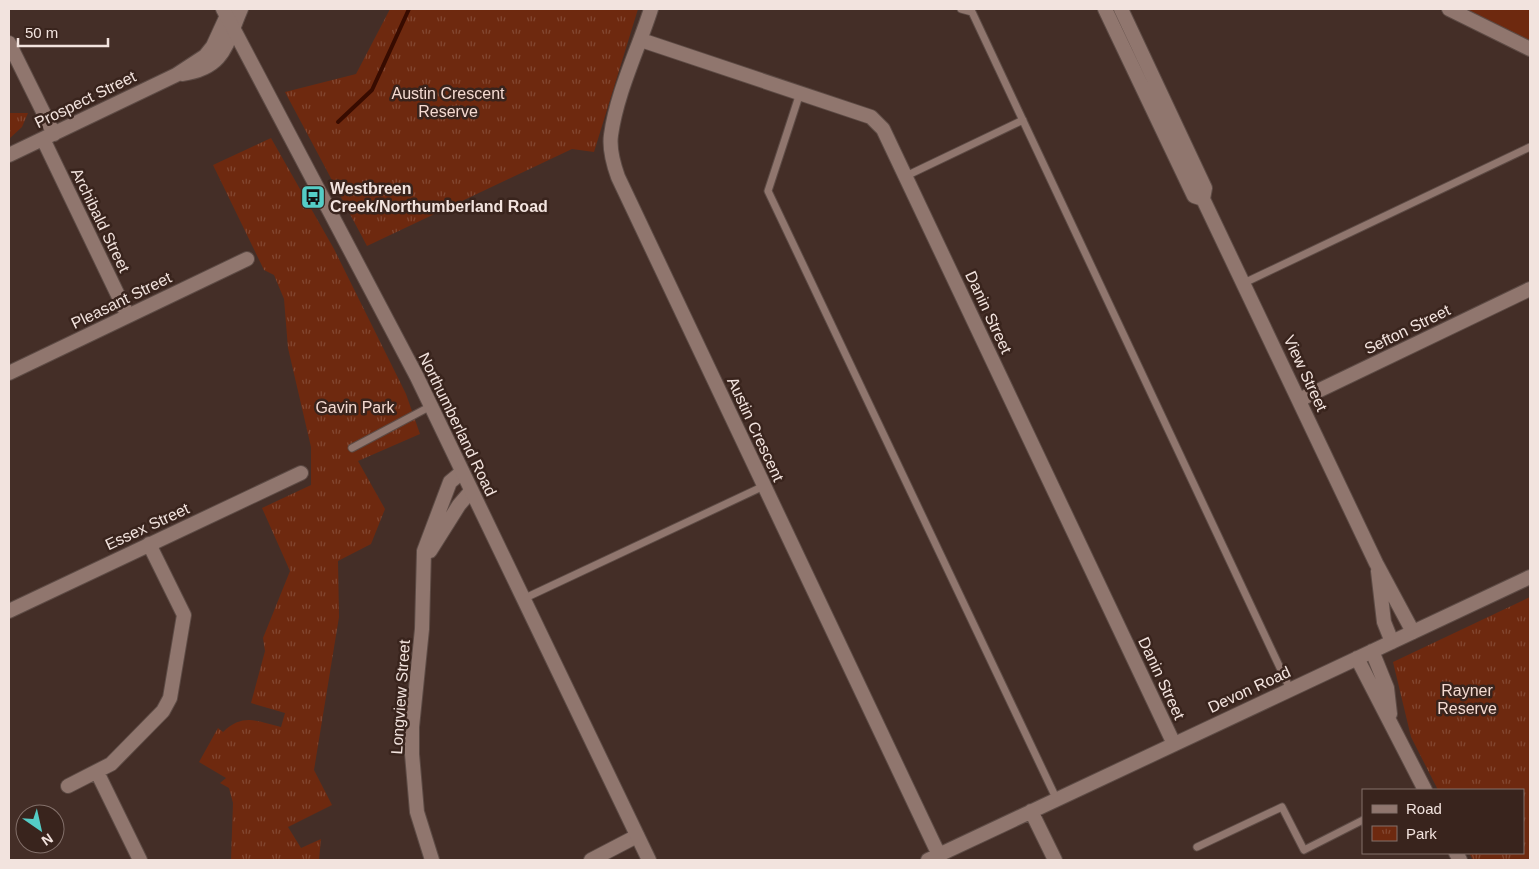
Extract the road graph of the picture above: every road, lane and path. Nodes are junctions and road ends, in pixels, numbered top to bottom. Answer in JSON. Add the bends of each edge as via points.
{"nodes":[{"id":1,"x":241,"y":9,"type":"edge"},
{"id":2,"x":651,"y":9,"type":"edge"},
{"id":3,"x":961,"y":9,"type":"edge"},
{"id":4,"x":1105,"y":9,"type":"edge"},
{"id":5,"x":1121,"y":9,"type":"edge"},
{"id":6,"x":1449,"y":9,"type":"edge"},
{"id":7,"x":227,"y":11,"type":"edge"},
{"id":8,"x":234,"y":31,"type":"junction"},
{"id":9,"x":641,"y":40,"type":"junction"},
{"id":10,"x":9,"y":43,"type":"edge"},
{"id":11,"x":1530,"y":49,"type":"edge"},
{"id":12,"x":176,"y":75,"type":"junction"},
{"id":13,"x":800,"y":93,"type":"junction"},
{"id":14,"x":1023,"y":120,"type":"junction"},
{"id":15,"x":48,"y":137,"type":"junction"},
{"id":16,"x":1530,"y":147,"type":"edge"},
{"id":17,"x":9,"y":155,"type":"edge"},
{"id":18,"x":906,"y":176,"type":"junction"},
{"id":19,"x":1203,"y":199,"type":"junction"},
{"id":20,"x":248,"y":259,"type":"dead end"},
{"id":21,"x":1244,"y":284,"type":"junction"},
{"id":22,"x":1530,"y":289,"type":"edge"},
{"id":23,"x":128,"y":316,"type":"junction"},
{"id":24,"x":9,"y":373,"type":"edge"},
{"id":25,"x":1299,"y":400,"type":"junction"},
{"id":26,"x":431,"y":406,"type":"junction"},
{"id":27,"x":352,"y":448,"type":"dead end"},
{"id":28,"x":462,"y":472,"type":"junction"},
{"id":29,"x":301,"y":473,"type":"dead end"},
{"id":30,"x":764,"y":486,"type":"junction"},
{"id":31,"x":471,"y":491,"type":"junction"},
{"id":32,"x":149,"y":544,"type":"junction"},
{"id":33,"x":1376,"y":563,"type":"junction"},
{"id":34,"x":425,"y":564,"type":"junction"},
{"id":35,"x":1530,"y":576,"type":"edge"},
{"id":36,"x":523,"y":600,"type":"junction"},
{"id":37,"x":9,"y":611,"type":"edge"},
{"id":38,"x":1414,"y":632,"type":"junction"},
{"id":39,"x":1392,"y":642,"type":"junction"},
{"id":40,"x":1372,"y":651,"type":"junction"},
{"id":41,"x":1358,"y":658,"type":"junction"},
{"id":42,"x":1290,"y":689,"type":"junction"},
{"id":43,"x":1390,"y":719,"type":"junction"},
{"id":44,"x":1174,"y":744,"type":"junction"},
{"id":45,"x":97,"y":772,"type":"junction"},
{"id":46,"x":68,"y":786,"type":"dead end"},
{"id":47,"x":1425,"y":789,"type":"edge"},
{"id":48,"x":1057,"y":800,"type":"junction"},
{"id":49,"x":1031,"y":811,"type":"junction"},
{"id":50,"x":1362,"y":821,"type":"edge"},
{"id":51,"x":637,"y":836,"type":"junction"},
{"id":52,"x":1197,"y":847,"type":"dead end"},
{"id":53,"x":934,"y":858,"type":"edge"},
{"id":54,"x":140,"y":860,"type":"edge"},
{"id":55,"x":432,"y":860,"type":"edge"},
{"id":56,"x":591,"y":860,"type":"edge"},
{"id":57,"x":649,"y":860,"type":"edge"},
{"id":58,"x":1055,"y":860,"type":"edge"}],
"edges":[{"from":1,"to":8,"type":"street","name":"Prospect Street"},
{"from":2,"to":9,"type":"street","name":"Austin Crescent"},
{"from":3,"to":14,"type":"lane","via":[[972,12]]},
{"from":4,"to":19,"type":"street","name":"View Street","via":[[1194,196]]},
{"from":5,"to":19,"type":"street","name":"View Street","via":[[1205,188]]},
{"from":6,"to":11,"type":"street"},
{"from":7,"to":8,"type":"street","name":"Northumberland Road"},
{"from":7,"to":12,"type":"street","name":"Prospect Street","via":[[213,46],[205,56]]},
{"from":8,"to":12,"type":"street","name":"Prospect Street","via":[[226,49],[212,64],[192,73]]},
{"from":8,"to":26,"type":"street","name":"Northumberland Road"},
{"from":9,"to":13,"type":"street","name":"Danin Street"},
{"from":9,"to":30,"type":"street","name":"Austin Crescent","via":[[616,112],[611,136],[614,164]]},
{"from":10,"to":15,"type":"street","name":"Archibald Street"},
{"from":12,"to":15,"type":"street","name":"Prospect Street"},
{"from":13,"to":18,"type":"street","name":"Danin Street","via":[[871,117],[884,129]]},
{"from":13,"to":48,"type":"lane","via":[[768,191]]},
{"from":14,"to":18,"type":"lane"},
{"from":14,"to":42,"type":"lane"},
{"from":15,"to":17,"type":"street","name":"Prospect Street"},
{"from":15,"to":23,"type":"street","name":"Archibald Street"},
{"from":16,"to":21,"type":"lane"},
{"from":18,"to":44,"type":"street","name":"Danin Street"},
{"from":19,"to":21,"type":"street","name":"View Street"},
{"from":20,"to":23,"type":"street","name":"Pleasant Street"},
{"from":21,"to":25,"type":"street","name":"View Street"},
{"from":22,"to":25,"type":"street","name":"Sefton Street"},
{"from":23,"to":24,"type":"street","name":"Pleasant Street"},
{"from":25,"to":33,"type":"street","name":"View Street"},
{"from":26,"to":27,"type":"lane"},
{"from":26,"to":28,"type":"street","name":"Northumberland Road"},
{"from":28,"to":31,"type":"street","name":"Northumberland Road"},
{"from":28,"to":34,"type":"street","name":"Longview Street","via":[[450,482],[429,534],[424,551]]},
{"from":29,"to":32,"type":"street","name":"Essex Street"},
{"from":30,"to":36,"type":"lane"},
{"from":30,"to":53,"type":"street","name":"Austin Crescent"},
{"from":31,"to":34,"type":"street","name":"Longview Street","via":[[435,542]]},
{"from":31,"to":36,"type":"street","name":"Northumberland Road"},
{"from":32,"to":37,"type":"street","name":"Essex Street"},
{"from":32,"to":45,"type":"street","via":[[184,616],[170,698],[153,721],[111,764]]},
{"from":33,"to":38,"type":"street","name":"View Street"},
{"from":33,"to":39,"type":"street","name":"View Street","via":[[1384,622]]},
{"from":34,"to":55,"type":"street","name":"Longview Street","via":[[412,754],[417,812]]},
{"from":35,"to":38,"type":"street","name":"Devon Road"},
{"from":36,"to":51,"type":"street","name":"Northumberland Road"},
{"from":38,"to":39,"type":"street","name":"Devon Road"},
{"from":39,"to":40,"type":"street","name":"Devon Road"},
{"from":40,"to":41,"type":"street","name":"Devon Road"},
{"from":40,"to":43,"type":"street","via":[[1387,688]]},
{"from":41,"to":42,"type":"street","name":"Devon Road"},
{"from":41,"to":43,"type":"street"},
{"from":42,"to":44,"type":"street","name":"Devon Road"},
{"from":43,"to":47,"type":"street"},
{"from":44,"to":48,"type":"street","name":"Devon Road"},
{"from":45,"to":46,"type":"street"},
{"from":45,"to":54,"type":"street"},
{"from":48,"to":49,"type":"street","name":"Devon Road"},
{"from":49,"to":53,"type":"street","name":"Devon Road"},
{"from":49,"to":58,"type":"street"},
{"from":50,"to":52,"type":"lane","via":[[1304,850],[1282,806]]},
{"from":51,"to":56,"type":"street"},
{"from":51,"to":57,"type":"street","name":"Northumberland Road"}]}
